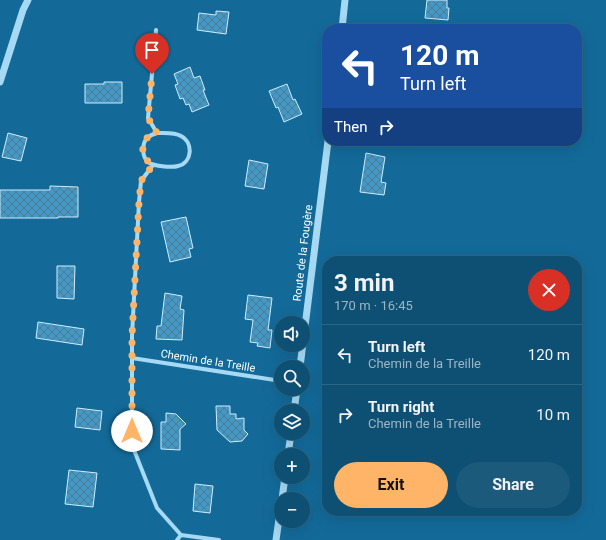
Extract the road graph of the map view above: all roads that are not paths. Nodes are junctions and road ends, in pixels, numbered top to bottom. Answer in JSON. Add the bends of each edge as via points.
{"nodes":[{"id":1,"x":28,"y":0,"type":"edge"},
{"id":2,"x":345,"y":0,"type":"edge"},
{"id":3,"x":343,"y":24,"type":"edge"},
{"id":4,"x":156,"y":30,"type":"dead end"},
{"id":5,"x":0,"y":82,"type":"edge"},
{"id":6,"x":157,"y":133,"type":"junction"},
{"id":7,"x":327,"y":146,"type":"edge"},
{"id":8,"x":153,"y":165,"type":"junction"},
{"id":9,"x":132,"y":358,"type":"junction"},
{"id":10,"x":301,"y":360,"type":"edge"},
{"id":11,"x":274,"y":380,"type":"edge"},
{"id":12,"x":278,"y":528,"type":"edge"},
{"id":13,"x":181,"y":535,"type":"junction"},
{"id":14,"x":177,"y":540,"type":"edge"},
{"id":15,"x":218,"y":540,"type":"edge"},
{"id":16,"x":276,"y":540,"type":"edge"}],
"edges":[{"from":1,"to":5,"type":"street"},
{"from":2,"to":3,"type":"street"},
{"from":4,"to":6,"type":"street","via":[[148,118]]},
{"from":6,"to":8,"type":"street","via":[[145,140],[143,147],[145,158]]},
{"from":6,"to":8,"type":"street","via":[[179,135],[184,138],[188,142],[190,154],[188,160],[176,167]]},
{"from":7,"to":10,"type":"street","name":"Route de la Fougère"},
{"from":8,"to":9,"type":"street","via":[[141,181]]},
{"from":9,"to":11,"type":"street","name":"Chemin de la Treille"},
{"from":9,"to":13,"type":"street","via":[[132,445],[158,508]]},
{"from":12,"to":16,"type":"street"},
{"from":13,"to":14,"type":"street"},
{"from":13,"to":15,"type":"street"}]}
